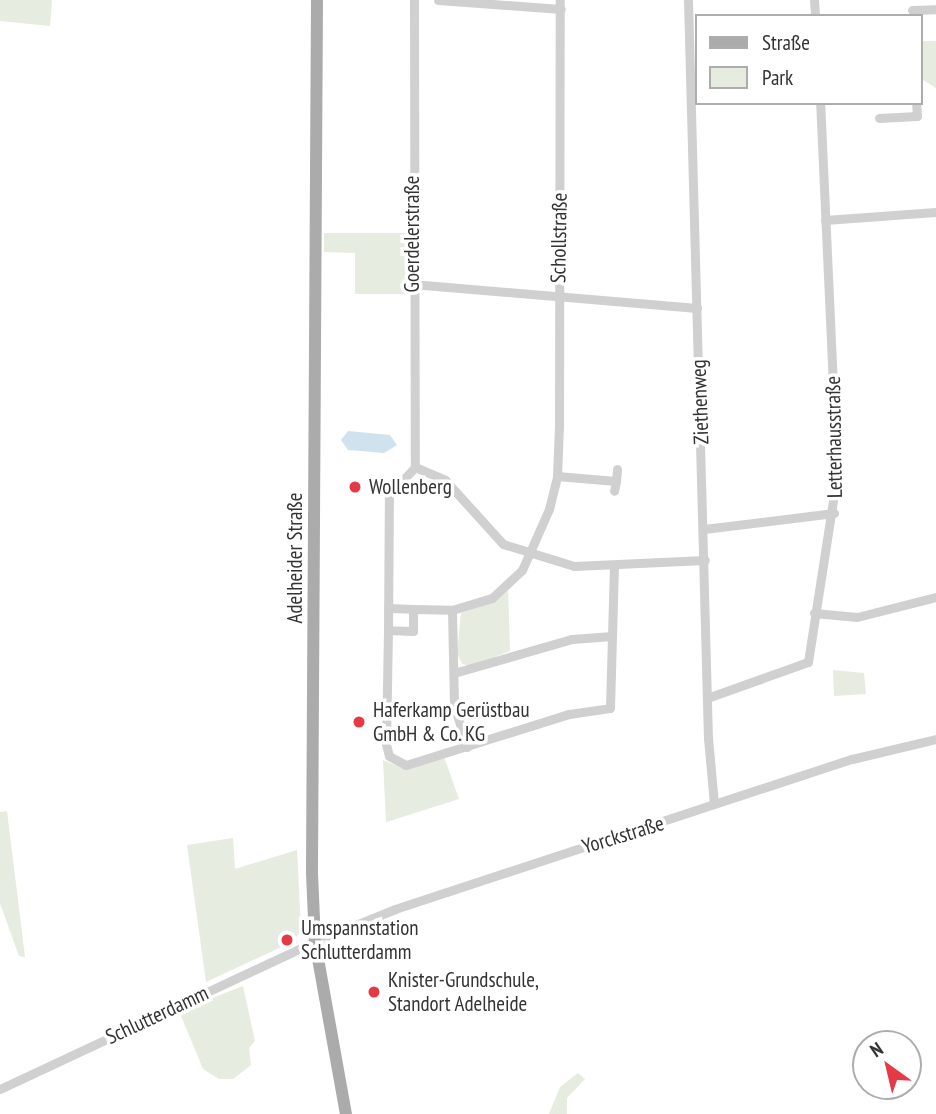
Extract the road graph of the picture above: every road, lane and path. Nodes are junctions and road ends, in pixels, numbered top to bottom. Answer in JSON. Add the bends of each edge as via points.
{"nodes":[{"id":1,"x":317,"y":0,"type":"edge"},
{"id":2,"x":414,"y":0,"type":"edge"},
{"id":3,"x":438,"y":0,"type":"edge"},
{"id":4,"x":688,"y":0,"type":"edge"},
{"id":5,"x":909,"y":0,"type":"edge"},
{"id":6,"x":561,"y":4,"type":"edge"},
{"id":7,"x":936,"y":9,"type":"edge"},
{"id":8,"x":912,"y":13,"type":"edge"},
{"id":9,"x":820,"y":105,"type":"edge"},
{"id":10,"x":916,"y":105,"type":"edge"},
{"id":11,"x":880,"y":118,"type":"dead end"},
{"id":12,"x":936,"y":212,"type":"edge"},
{"id":13,"x":825,"y":220,"type":"junction"},
{"id":14,"x":412,"y":284,"type":"junction"},
{"id":15,"x":558,"y":298,"type":"junction"},
{"id":16,"x":697,"y":309,"type":"junction"},
{"id":17,"x":415,"y":467,"type":"junction"},
{"id":18,"x":617,"y":469,"type":"dead end"},
{"id":19,"x":557,"y":476,"type":"junction"},
{"id":20,"x":834,"y":513,"type":"junction"},
{"id":21,"x":704,"y":529,"type":"junction"},
{"id":22,"x":532,"y":553,"type":"junction"},
{"id":23,"x":705,"y":560,"type":"junction"},
{"id":24,"x":614,"y":565,"type":"junction"},
{"id":25,"x":936,"y":597,"type":"edge"},
{"id":26,"x":388,"y":608,"type":"junction"},
{"id":27,"x":413,"y":609,"type":"junction"},
{"id":28,"x":452,"y":610,"type":"junction"},
{"id":29,"x":814,"y":613,"type":"junction"},
{"id":30,"x":388,"y":630,"type":"junction"},
{"id":31,"x":612,"y":636,"type":"junction"},
{"id":32,"x":454,"y":673,"type":"junction"},
{"id":33,"x":707,"y":698,"type":"junction"},
{"id":34,"x":936,"y":739,"type":"edge"},
{"id":35,"x":467,"y":747,"type":"junction"},
{"id":36,"x":714,"y":804,"type":"junction"},
{"id":37,"x":314,"y":942,"type":"junction"},
{"id":38,"x":0,"y":1089,"type":"edge"},
{"id":39,"x":346,"y":1114,"type":"edge"}],
"edges":[{"from":1,"to":37,"type":"main road","name":"Adelheider Straße"},
{"from":2,"to":14,"type":"street","name":"Goerdelerstraße"},
{"from":3,"to":6,"type":"street"},
{"from":4,"to":16,"type":"street","name":"Ziethenweg"},
{"from":5,"to":8,"type":"street"},
{"from":6,"to":15,"type":"street","name":"Schollstraße"},
{"from":7,"to":8,"type":"street"},
{"from":9,"to":13,"type":"street","name":"Letterhausstraße"},
{"from":10,"to":11,"type":"street","via":[[917,116]]},
{"from":12,"to":13,"type":"street"},
{"from":13,"to":20,"type":"street","name":"Letterhausstraße","via":[[837,445]]},
{"from":14,"to":15,"type":"street"},
{"from":14,"to":17,"type":"street","name":"Goerdelerstraße"},
{"from":15,"to":16,"type":"street"},
{"from":15,"to":19,"type":"street","name":"Schollstraße"},
{"from":16,"to":21,"type":"street","name":"Ziethenweg"},
{"from":17,"to":22,"type":"street","via":[[445,480],[503,544]]},
{"from":17,"to":26,"type":"street","via":[[389,495]]},
{"from":18,"to":19,"type":"street","via":[[615,486]]},
{"from":19,"to":22,"type":"street","name":"Schollstraße"},
{"from":20,"to":21,"type":"street"},
{"from":20,"to":29,"type":"street","name":"Letterhausstraße"},
{"from":21,"to":23,"type":"street","name":"Ziethenweg"},
{"from":22,"to":24,"type":"street","via":[[574,566]]},
{"from":22,"to":28,"type":"street","name":"Schollstraße","via":[[510,584],[492,598]]},
{"from":23,"to":24,"type":"street"},
{"from":23,"to":33,"type":"street","name":"Ziethenweg"},
{"from":24,"to":31,"type":"street"},
{"from":25,"to":29,"type":"street","via":[[857,617]]},
{"from":26,"to":27,"type":"street","name":"Schollstraße"},
{"from":26,"to":30,"type":"street"},
{"from":27,"to":28,"type":"street","name":"Schollstraße"},
{"from":27,"to":30,"type":"street","via":[[413,631]]},
{"from":28,"to":32,"type":"street"},
{"from":29,"to":33,"type":"street","name":"Letterhausstraße","via":[[808,662],[803,666]]},
{"from":30,"to":35,"type":"street","via":[[389,757],[406,765]]},
{"from":31,"to":32,"type":"street","via":[[572,639]]},
{"from":31,"to":35,"type":"street","via":[[610,708],[569,714]]},
{"from":32,"to":35,"type":"street","via":[[454,705]]},
{"from":33,"to":36,"type":"street","name":"Ziethenweg"},
{"from":34,"to":36,"type":"street","name":"Yorckstraße","via":[[852,759]]},
{"from":36,"to":37,"type":"street","name":"Yorckstraße","via":[[395,909]]},
{"from":37,"to":38,"type":"street","name":"Schlutterdamm"},
{"from":37,"to":39,"type":"main road","name":"Adelheider Straße"}]}
